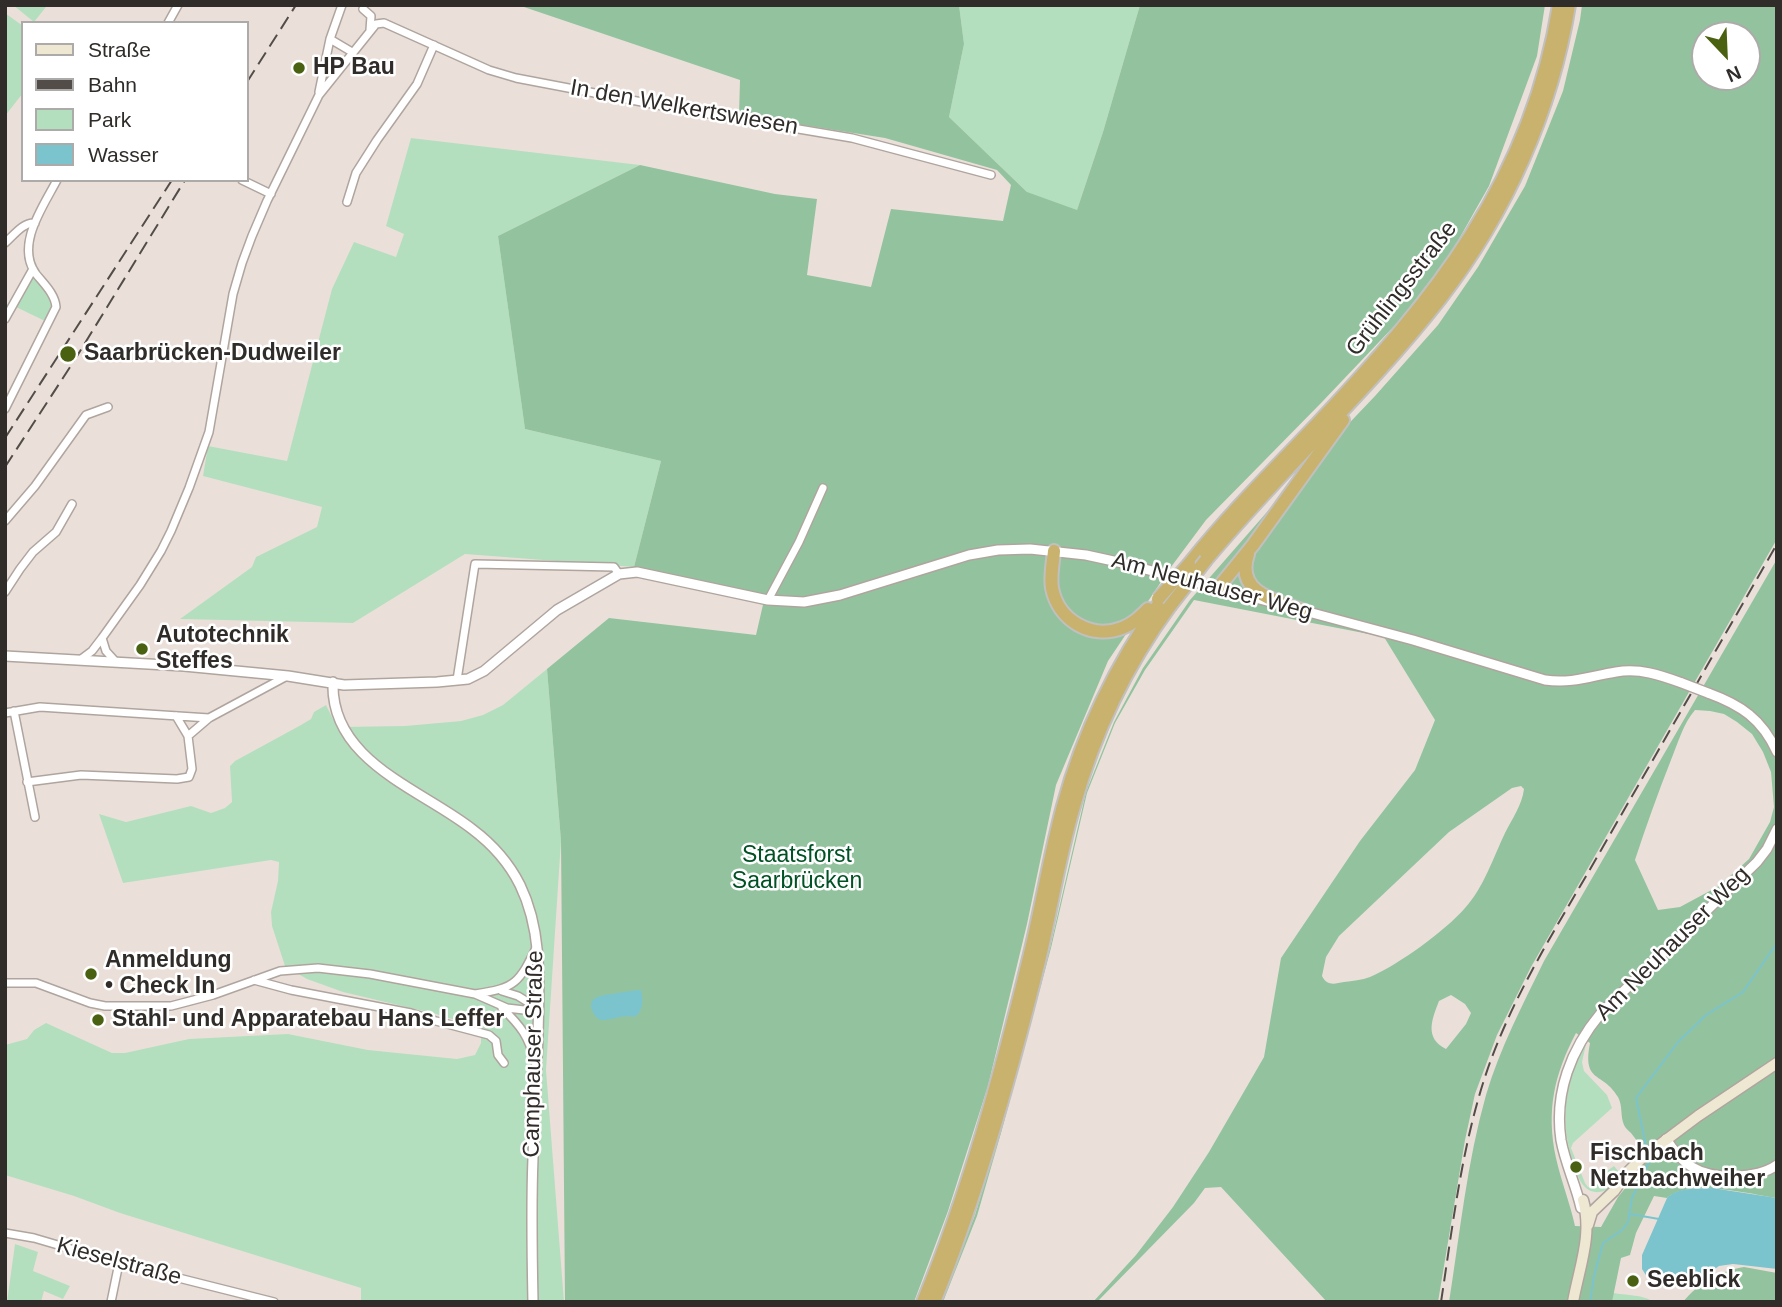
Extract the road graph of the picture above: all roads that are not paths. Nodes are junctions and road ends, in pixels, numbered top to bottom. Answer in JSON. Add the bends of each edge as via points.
{"nodes":[{"id":1,"x":178,"y":5,"type":"edge"},
{"id":2,"x":342,"y":5,"type":"edge"},
{"id":3,"x":1559,"y":5,"type":"edge"},
{"id":4,"x":1569,"y":5,"type":"edge"},
{"id":5,"x":363,"y":9,"type":"dead end"},
{"id":6,"x":168,"y":21,"type":"edge"},
{"id":7,"x":370,"y":30,"type":"junction"},
{"id":8,"x":330,"y":39,"type":"junction"},
{"id":9,"x":434,"y":45,"type":"junction"},
{"id":10,"x":352,"y":52,"type":"junction"},
{"id":11,"x":319,"y":95,"type":"junction"},
{"id":12,"x":991,"y":175,"type":"dead end"},
{"id":13,"x":56,"y":182,"type":"edge"},
{"id":14,"x":246,"y":182,"type":"edge"},
{"id":15,"x":271,"y":194,"type":"junction"},
{"id":16,"x":347,"y":202,"type":"dead end"},
{"id":17,"x":35,"y":223,"type":"junction"},
{"id":18,"x":5,"y":243,"type":"edge"},
{"id":19,"x":33,"y":269,"type":"junction"},
{"id":20,"x":5,"y":319,"type":"edge"},
{"id":21,"x":1372,"y":379,"type":"junction"},
{"id":22,"x":6,"y":405,"type":"edge"},
{"id":23,"x":108,"y":407,"type":"dead end"},
{"id":24,"x":824,"y":488,"type":"dead end"},
{"id":25,"x":72,"y":504,"type":"dead end"},
{"id":26,"x":5,"y":521,"type":"edge"},
{"id":27,"x":1253,"y":545,"type":"junction"},
{"id":28,"x":1054,"y":551,"type":"junction"},
{"id":29,"x":1202,"y":555,"type":"junction"},
{"id":30,"x":619,"y":574,"type":"junction"},
{"id":31,"x":1218,"y":588,"type":"junction"},
{"id":32,"x":5,"y":592,"type":"edge"},
{"id":33,"x":768,"y":600,"type":"junction"},
{"id":34,"x":1163,"y":602,"type":"junction"},
{"id":35,"x":1305,"y":611,"type":"junction"},
{"id":36,"x":102,"y":638,"type":"junction"},
{"id":37,"x":5,"y":656,"type":"edge"},
{"id":38,"x":79,"y":661,"type":"junction"},
{"id":39,"x":116,"y":662,"type":"junction"},
{"id":40,"x":288,"y":676,"type":"junction"},
{"id":41,"x":457,"y":680,"type":"junction"},
{"id":42,"x":333,"y":682,"type":"junction"},
{"id":43,"x":14,"y":711,"type":"junction"},
{"id":44,"x":5,"y":713,"type":"edge"},
{"id":45,"x":176,"y":716,"type":"junction"},
{"id":46,"x":209,"y":718,"type":"junction"},
{"id":47,"x":188,"y":736,"type":"junction"},
{"id":48,"x":1777,"y":752,"type":"edge"},
{"id":49,"x":27,"y":782,"type":"junction"},
{"id":50,"x":35,"y":817,"type":"dead end"},
{"id":51,"x":1777,"y":829,"type":"edge"},
{"id":52,"x":537,"y":945,"type":"junction"},
{"id":53,"x":253,"y":980,"type":"junction"},
{"id":54,"x":5,"y":983,"type":"edge"},
{"id":55,"x":501,"y":990,"type":"junction"},
{"id":56,"x":475,"y":994,"type":"junction"},
{"id":57,"x":499,"y":1005,"type":"junction"},
{"id":58,"x":538,"y":1009,"type":"junction"},
{"id":59,"x":504,"y":1063,"type":"dead end"},
{"id":60,"x":1777,"y":1063,"type":"edge"},
{"id":61,"x":537,"y":1068,"type":"junction"},
{"id":62,"x":1666,"y":1139,"type":"junction"},
{"id":63,"x":1777,"y":1165,"type":"edge"},
{"id":64,"x":1584,"y":1204,"type":"junction"},
{"id":65,"x":5,"y":1233,"type":"edge"},
{"id":66,"x":1584,"y":1248,"type":"junction"},
{"id":67,"x":119,"y":1263,"type":"junction"},
{"id":68,"x":239,"y":1297,"type":"edge"},
{"id":69,"x":111,"y":1302,"type":"edge"},
{"id":70,"x":274,"y":1302,"type":"edge"},
{"id":71,"x":533,"y":1302,"type":"edge"},
{"id":72,"x":923,"y":1302,"type":"edge"},
{"id":73,"x":934,"y":1302,"type":"edge"},
{"id":74,"x":1573,"y":1302,"type":"edge"}],
"edges":[{"from":1,"to":6,"type":"street"},
{"from":2,"to":8,"type":"street"},
{"from":3,"to":29,"type":"highway","name":"Grühlingsstraße","via":[[1547,64],[1524,134],[1493,200],[1456,260],[1366,371]]},
{"from":4,"to":21,"type":"highway","via":[[1546,100],[1501,204],[1441,297]]},
{"from":5,"to":7,"type":"street","via":[[371,16]]},
{"from":7,"to":9,"type":"street","name":"In den Welkertswiesen","via":[[384,23]]},
{"from":7,"to":10,"type":"street"},
{"from":8,"to":10,"type":"street"},
{"from":8,"to":11,"type":"street"},
{"from":9,"to":12,"type":"street","name":"In den Welkertswiesen","via":[[489,70],[520,78],[852,138]]},
{"from":9,"to":16,"type":"street","via":[[417,85],[356,173]]},
{"from":10,"to":11,"type":"street"},
{"from":11,"to":15,"type":"street"},
{"from":13,"to":17,"type":"street"},
{"from":14,"to":15,"type":"street"},
{"from":15,"to":36,"type":"street","via":[[238,275],[209,432],[192,481],[161,551]]},
{"from":17,"to":18,"type":"street","via":[[26,224]]},
{"from":17,"to":19,"type":"street","via":[[28,251]]},
{"from":19,"to":20,"type":"street"},
{"from":19,"to":22,"type":"street","via":[[54,296],[56,307]]},
{"from":21,"to":27,"type":"highway"},
{"from":21,"to":29,"type":"highway"},
{"from":23,"to":26,"type":"street","via":[[86,415]]},
{"from":24,"to":33,"type":"street"},
{"from":25,"to":32,"type":"street","via":[[56,532],[33,552]]},
{"from":27,"to":31,"type":"highway"},
{"from":27,"to":35,"type":"highway","via":[[1245,568],[1255,589]]},
{"from":28,"to":31,"type":"street","name":"Am Neuhauser Weg"},
{"from":28,"to":33,"type":"street","name":"Am Neuhauser Weg","via":[[1015,549],[970,555],[840,596]]},
{"from":28,"to":34,"type":"highway","via":[[1052,589],[1059,607],[1074,624],[1097,631],[1119,630]]},
{"from":29,"to":34,"type":"highway","bridge":true},
{"from":29,"to":34,"type":"highway","bridge":true,"via":[[1189,564]]},
{"from":30,"to":33,"type":"street","name":"Am Neuhauser Weg","via":[[637,572]]},
{"from":30,"to":41,"type":"street","via":[[557,610],[484,671]]},
{"from":30,"to":41,"type":"street","name":"Am Neuhauser Weg","via":[[614,568],[475,564]]},
{"from":31,"to":35,"type":"street","name":"Am Neuhauser Weg"},
{"from":34,"to":72,"type":"highway","via":[[1112,681],[1074,772],[1000,1069]]},
{"from":34,"to":73,"type":"highway","via":[[1107,713],[1083,774],[1010,1072]]},
{"from":35,"to":48,"type":"street","name":"Am Neuhauser Weg","bridge":true,"via":[[1545,680],[1568,682],[1628,671],[1656,674],[1708,692],[1749,713]]},
{"from":36,"to":38,"type":"street"},
{"from":36,"to":39,"type":"street"},
{"from":37,"to":38,"type":"street"},
{"from":38,"to":39,"type":"street"},
{"from":39,"to":40,"type":"street"},
{"from":40,"to":42,"type":"street"},
{"from":40,"to":46,"type":"street"},
{"from":41,"to":42,"type":"street","via":[[361,686]]},
{"from":42,"to":52,"type":"street","name":"Camphauser Straße","via":[[339,718],[362,752],[496,850],[525,896]]},
{"from":43,"to":44,"type":"street"},
{"from":43,"to":45,"type":"street","via":[[40,707]]},
{"from":43,"to":49,"type":"street"},
{"from":45,"to":46,"type":"street"},
{"from":45,"to":47,"type":"street"},
{"from":46,"to":47,"type":"street"},
{"from":47,"to":49,"type":"street","via":[[192,769],[188,777],[81,775]]},
{"from":49,"to":50,"type":"street"},
{"from":51,"to":64,"type":"street","name":"Am Neuhauser Weg","via":[[1757,862],[1601,1013],[1575,1052],[1560,1104],[1562,1140]]},
{"from":52,"to":55,"type":"street","via":[[521,977]]},
{"from":52,"to":58,"type":"street","name":"Camphauser Straße"},
{"from":53,"to":54,"type":"street","via":[[163,1007],[105,1006],[36,983]]},
{"from":53,"to":56,"type":"street","via":[[280,971],[318,968]]},
{"from":53,"to":59,"type":"street","via":[[411,1013],[489,1035]]},
{"from":55,"to":56,"type":"street"},
{"from":55,"to":58,"type":"street"},
{"from":56,"to":57,"type":"street"},
{"from":57,"to":58,"type":"street"},
{"from":57,"to":61,"type":"street","via":[[521,1027]]},
{"from":58,"to":61,"type":"street","name":"Camphauser Straße"},
{"from":60,"to":62,"type":"main road"},
{"from":61,"to":71,"type":"street","name":"Camphauser Straße"},
{"from":62,"to":63,"type":"street","via":[[1686,1163],[1705,1173],[1752,1175]]},
{"from":62,"to":64,"type":"main road","via":[[1642,1158],[1614,1191]]},
{"from":64,"to":66,"type":"main road"},
{"from":64,"to":66,"type":"main road","via":[[1590,1216]]},
{"from":65,"to":67,"type":"street","name":"Kieselstraße"},
{"from":66,"to":74,"type":"main road"},
{"from":67,"to":68,"type":"street","name":"Kieselstraße"},
{"from":67,"to":69,"type":"street"},
{"from":68,"to":70,"type":"street","name":"Kieselstraße"}]}
